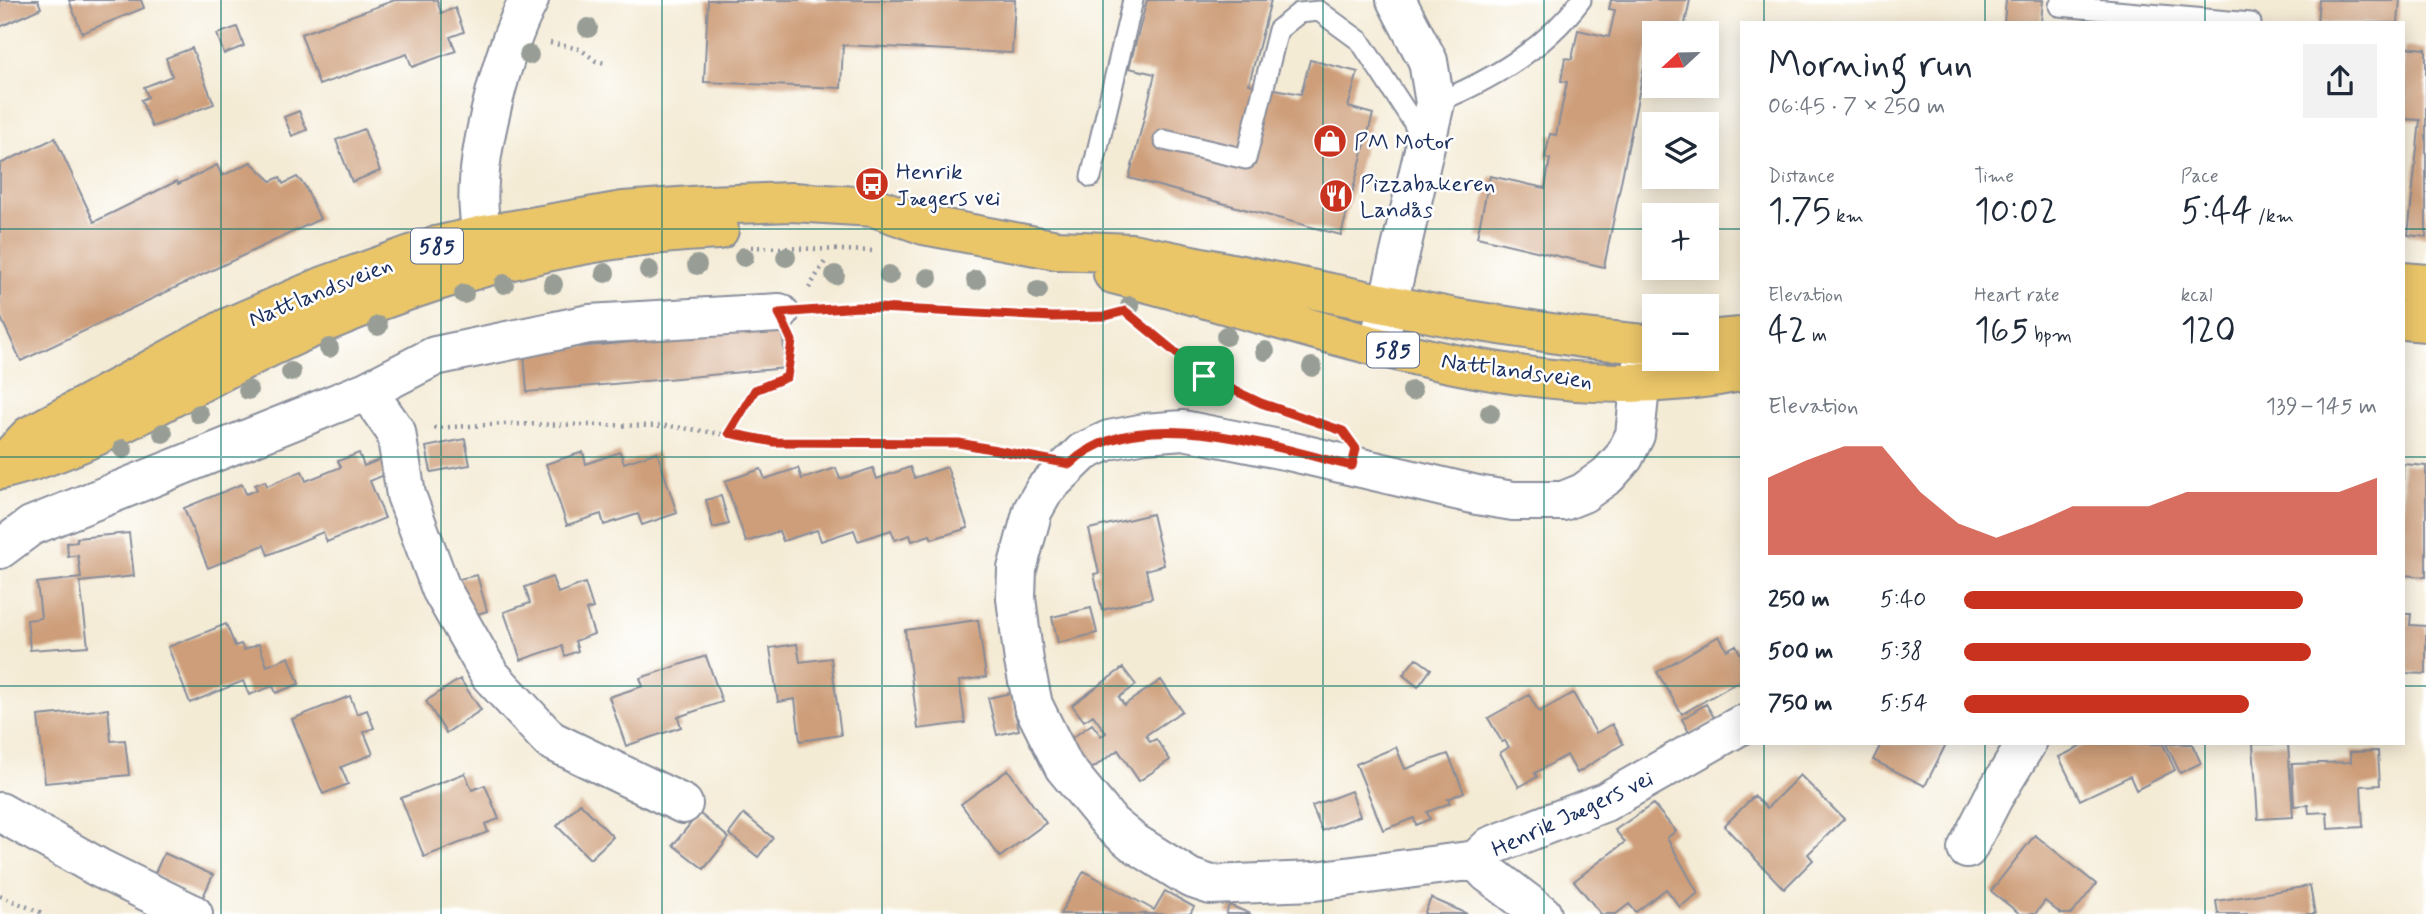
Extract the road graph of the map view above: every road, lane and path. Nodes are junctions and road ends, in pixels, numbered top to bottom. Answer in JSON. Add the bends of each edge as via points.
{"nodes":[{"id":1,"x":529,"y":0,"type":"edge"},
{"id":2,"x":1133,"y":0,"type":"edge"},
{"id":3,"x":1396,"y":0,"type":"edge"},
{"id":4,"x":1581,"y":0,"type":"edge"},
{"id":5,"x":1314,"y":5,"type":"edge"},
{"id":6,"x":2059,"y":6,"type":"dead end"},
{"id":7,"x":2228,"y":21,"type":"edge"},
{"id":8,"x":580,"y":49,"type":"dead end"},
{"id":9,"x":605,"y":64,"type":"dead end"},
{"id":10,"x":1435,"y":103,"type":"junction"},
{"id":11,"x":1164,"y":140,"type":"dead end"},
{"id":12,"x":1424,"y":149,"type":"junction"},
{"id":13,"x":1091,"y":177,"type":"dead end"},
{"id":14,"x":740,"y":248,"type":"dead end"},
{"id":15,"x":488,"y":250,"type":"junction"},
{"id":16,"x":1057,"y":250,"type":"junction"},
{"id":17,"x":877,"y":251,"type":"dead end"},
{"id":18,"x":827,"y":258,"type":"dead end"},
{"id":19,"x":2405,"y":282,"type":"edge"},
{"id":20,"x":2426,"y":284,"type":"edge"},
{"id":21,"x":1388,"y":303,"type":"junction"},
{"id":22,"x":779,"y":313,"type":"junction"},
{"id":23,"x":1116,"y":314,"type":"dead end"},
{"id":24,"x":1132,"y":317,"type":"dead end"},
{"id":25,"x":2405,"y":320,"type":"edge"},
{"id":26,"x":2426,"y":322,"type":"edge"},
{"id":27,"x":1740,"y":337,"type":"edge"},
{"id":28,"x":1719,"y":339,"type":"edge"},
{"id":29,"x":1642,"y":345,"type":"edge"},
{"id":30,"x":1378,"y":347,"type":"junction"},
{"id":31,"x":1644,"y":371,"type":"edge"},
{"id":32,"x":1740,"y":372,"type":"edge"},
{"id":33,"x":1642,"y":383,"type":"junction"},
{"id":34,"x":367,"y":391,"type":"junction"},
{"id":35,"x":1273,"y":407,"type":"dead end"},
{"id":36,"x":424,"y":429,"type":"dead end"},
{"id":37,"x":729,"y":433,"type":"junction"},
{"id":38,"x":1070,"y":464,"type":"junction"},
{"id":39,"x":0,"y":468,"type":"edge"},
{"id":40,"x":0,"y":549,"type":"edge"},
{"id":41,"x":1740,"y":726,"type":"edge"},
{"id":42,"x":2025,"y":745,"type":"edge"},
{"id":43,"x":683,"y":804,"type":"dead end"},
{"id":44,"x":0,"y":812,"type":"edge"},
{"id":45,"x":1967,"y":849,"type":"dead end"},
{"id":46,"x":1476,"y":860,"type":"junction"},
{"id":47,"x":0,"y":895,"type":"edge"},
{"id":48,"x":1208,"y":899,"type":"edge"},
{"id":49,"x":45,"y":914,"type":"edge"},
{"id":50,"x":193,"y":914,"type":"edge"},
{"id":51,"x":1542,"y":914,"type":"edge"}],
"edges":[{"from":1,"to":15,"type":"street","via":[[503,62],[479,180],[478,213]]},
{"from":2,"to":13,"type":"lane"},
{"from":3,"to":10,"type":"street","via":[[1428,61]]},
{"from":4,"to":10,"type":"lane","via":[[1542,41],[1477,86]]},
{"from":5,"to":11,"type":"lane","via":[[1278,30],[1246,159]]},
{"from":5,"to":12,"type":"lane","via":[[1360,41],[1413,122]]},
{"from":6,"to":7,"type":"lane"},
{"from":8,"to":9,"type":"path"},
{"from":10,"to":12,"type":"street"},
{"from":12,"to":21,"type":"street"},
{"from":14,"to":17,"type":"path"},
{"from":15,"to":16,"type":"main road","name":"Nattlandsveien","number":"585","via":[[706,231],[876,230],[924,225]]},
{"from":15,"to":39,"type":"main road","name":"Nattlandsveien","number":"585","via":[[270,347],[44,460]]},
{"from":16,"to":21,"type":"main road","name":"Nattlandsveien","number":"585","via":[[1132,253]]},
{"from":16,"to":30,"type":"main road","name":"Nattlandsveien","number":"585","via":[[1081,266]]},
{"from":18,"to":22,"type":"path","via":[[811,287]]},
{"from":19,"to":20,"type":"main road"},
{"from":21,"to":29,"type":"main road","name":"Nattlandsveien","number":"585","via":[[1455,318]]},
{"from":21,"to":30,"type":"street"},
{"from":22,"to":23,"type":"path","via":[[859,307],[1053,317]]},
{"from":22,"to":34,"type":"street","via":[[589,324],[435,356]]},
{"from":22,"to":37,"type":"path","via":[[792,341],[787,377],[755,390]]},
{"from":24,"to":35,"type":"path","via":[[1204,376]]},
{"from":25,"to":26,"type":"main road"},
{"from":27,"to":28,"type":"main road"},
{"from":30,"to":33,"type":"main road","name":"Nattlandsveien","number":"585","via":[[1582,382]]},
{"from":31,"to":33,"type":"street","name":"Henrik Jægers vei"},
{"from":32,"to":33,"type":"main road","name":"Nattlandsveien","number":"585"},
{"from":33,"to":38,"type":"street","name":"Henrik Jægers vei","via":[[1635,435],[1624,457],[1608,475],[1563,501],[1489,497],[1183,430],[1109,440]]},
{"from":34,"to":40,"type":"street","via":[[31,526]]},
{"from":34,"to":43,"type":"street","via":[[396,432],[406,495],[441,589],[490,675],[550,740]]},
{"from":36,"to":37,"type":"path","via":[[670,426]]},
{"from":37,"to":38,"type":"path","via":[[774,442],[959,443]]},
{"from":38,"to":48,"type":"street","name":"Henrik Jægers vei","via":[[1045,489],[1033,510],[1017,569],[1016,598],[1033,705],[1064,766],[1111,824],[1190,878]]},
{"from":41,"to":46,"type":"street","name":"Henrik Jægers vei","via":[[1605,802],[1491,846]]},
{"from":42,"to":45,"type":"street"},
{"from":44,"to":50,"type":"street"},
{"from":46,"to":48,"type":"street","name":"Henrik Jægers vei"},
{"from":46,"to":51,"type":"street","name":"Henrik Jægers vei"},
{"from":47,"to":49,"type":"path"}]}
